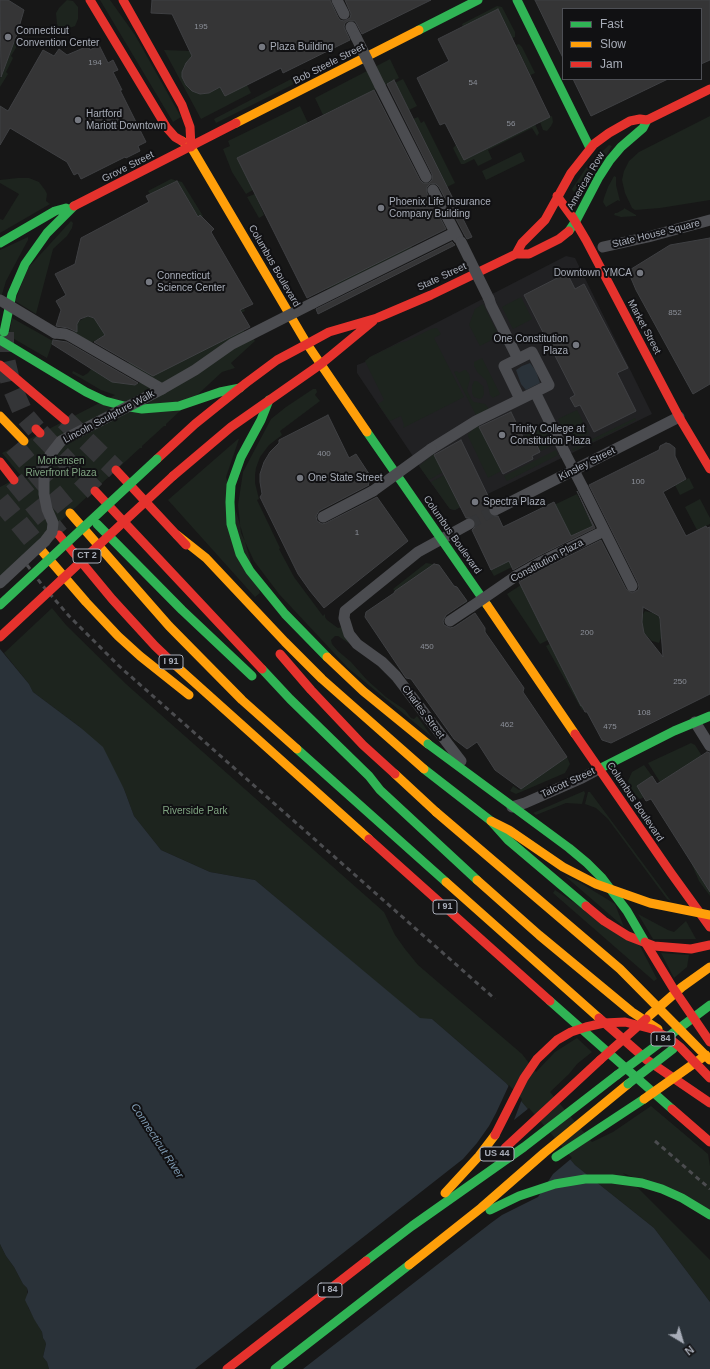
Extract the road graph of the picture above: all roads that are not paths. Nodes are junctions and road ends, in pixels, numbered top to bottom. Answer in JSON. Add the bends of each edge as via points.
{"nodes":[{"id":1,"x":90,"y":0,"type":"edge"},
{"id":2,"x":123,"y":0,"type":"edge"},
{"id":3,"x":337,"y":0,"type":"edge"},
{"id":4,"x":478,"y":0,"type":"edge"},
{"id":5,"x":517,"y":0,"type":"edge"},
{"id":6,"x":344,"y":14,"type":"dead end"},
{"id":7,"x":353,"y":32,"type":"dead end"},
{"id":8,"x":710,"y":89,"type":"edge"},
{"id":9,"x":647,"y":120,"type":"junction"},
{"id":10,"x":191,"y":147,"type":"junction"},
{"id":11,"x":590,"y":148,"type":"junction"},
{"id":12,"x":426,"y":177,"type":"dead end"},
{"id":13,"x":433,"y":190,"type":"dead end"},
{"id":14,"x":557,"y":196,"type":"junction"},
{"id":15,"x":74,"y":206,"type":"junction"},
{"id":16,"x":710,"y":220,"type":"edge"},
{"id":17,"x":575,"y":222,"type":"junction"},
{"id":18,"x":457,"y":237,"type":"junction"},
{"id":19,"x":0,"y":243,"type":"edge"},
{"id":20,"x":603,"y":247,"type":"dead end"},
{"id":21,"x":516,"y":254,"type":"junction"},
{"id":22,"x":0,"y":300,"type":"edge"},
{"id":23,"x":377,"y":318,"type":"junction"},
{"id":24,"x":2,"y":336,"type":"edge"},
{"id":25,"x":307,"y":344,"type":"junction"},
{"id":26,"x":518,"y":359,"type":"junction"},
{"id":27,"x":321,"y":364,"type":"junction"},
{"id":28,"x":0,"y":365,"type":"edge"},
{"id":29,"x":240,"y":388,"type":"junction"},
{"id":30,"x":162,"y":389,"type":"junction"},
{"id":31,"x":534,"y":392,"type":"junction"},
{"id":32,"x":520,"y":399,"type":"junction"},
{"id":33,"x":269,"y":400,"type":"junction"},
{"id":34,"x":0,"y":416,"type":"edge"},
{"id":35,"x":679,"y":417,"type":"junction"},
{"id":36,"x":65,"y":420,"type":"tunnel mouth"},
{"id":37,"x":24,"y":441,"type":"tunnel mouth"},
{"id":38,"x":0,"y":462,"type":"edge"},
{"id":39,"x":710,"y":469,"type":"edge"},
{"id":40,"x":116,"y":470,"type":"tunnel mouth"},
{"id":41,"x":14,"y":480,"type":"tunnel mouth"},
{"id":42,"x":95,"y":491,"type":"tunnel mouth"},
{"id":43,"x":495,"y":510,"type":"tunnel mouth"},
{"id":44,"x":70,"y":513,"type":"tunnel mouth"},
{"id":45,"x":88,"y":514,"type":"dead end"},
{"id":46,"x":323,"y":517,"type":"dead end"},
{"id":47,"x":469,"y":524,"type":"tunnel mouth"},
{"id":48,"x":604,"y":530,"type":"junction"},
{"id":49,"x":59,"y":535,"type":"tunnel mouth"},
{"id":50,"x":177,"y":535,"type":"junction"},
{"id":51,"x":441,"y":538,"type":"junction"},
{"id":52,"x":42,"y":551,"type":"tunnel mouth"},
{"id":53,"x":0,"y":583,"type":"edge"},
{"id":54,"x":632,"y":586,"type":"dead end"},
{"id":55,"x":0,"y":605,"type":"edge"},
{"id":56,"x":240,"y":607,"type":"dead end"},
{"id":57,"x":450,"y":621,"type":"dead end"},
{"id":58,"x":0,"y":637,"type":"edge"},
{"id":59,"x":275,"y":649,"type":"dead end"},
{"id":60,"x":257,"y":681,"type":"dead end"},
{"id":61,"x":194,"y":699,"type":"dead end"},
{"id":62,"x":285,"y":707,"type":"dead end"},
{"id":63,"x":710,"y":716,"type":"edge"},
{"id":64,"x":695,"y":722,"type":"junction"},
{"id":65,"x":233,"y":729,"type":"dead end"},
{"id":66,"x":259,"y":741,"type":"junction"},
{"id":67,"x":710,"y":746,"type":"edge"},
{"id":68,"x":599,"y":769,"type":"junction"},
{"id":69,"x":380,"y":790,"type":"junction"},
{"id":70,"x":512,"y":807,"type":"joint"},
{"id":71,"x":491,"y":821,"type":"junction"},
{"id":72,"x":710,"y":915,"type":"edge"},
{"id":73,"x":710,"y":927,"type":"edge"},
{"id":74,"x":710,"y":946,"type":"edge"},
{"id":75,"x":710,"y":967,"type":"edge"},
{"id":76,"x":710,"y":1005,"type":"edge"},
{"id":77,"x":706,"y":1024,"type":"dead end"},
{"id":78,"x":710,"y":1042,"type":"edge"},
{"id":79,"x":710,"y":1052,"type":"edge"},
{"id":80,"x":710,"y":1059,"type":"edge"},
{"id":81,"x":647,"y":1060,"type":"junction"},
{"id":82,"x":710,"y":1078,"type":"edge"},
{"id":83,"x":688,"y":1099,"type":"dead end"},
{"id":84,"x":710,"y":1103,"type":"edge"},
{"id":85,"x":710,"y":1142,"type":"edge"},
{"id":86,"x":493,"y":1198,"type":"junction"},
{"id":87,"x":432,"y":1211,"type":"junction"},
{"id":88,"x":710,"y":1215,"type":"edge"},
{"id":89,"x":467,"y":1219,"type":"junction"},
{"id":90,"x":227,"y":1369,"type":"edge"},
{"id":91,"x":275,"y":1369,"type":"edge"}],
"edges":[{"from":1,"to":10,"type":"main road","name":"Columbus Boulevard","via":[[167,128]]},
{"from":2,"to":10,"type":"main road","name":"Columbus Boulevard","via":[[182,105],[190,128]]},
{"from":3,"to":6,"type":"street"},
{"from":4,"to":10,"type":"main road","name":"Bob Steele Street"},
{"from":5,"to":11,"type":"main road"},
{"from":7,"to":12,"type":"street","bridge":true},
{"from":8,"to":9,"type":"main road"},
{"from":9,"to":11,"type":"main road","name":"American Row","via":[[630,121],[606,134]]},
{"from":9,"to":17,"type":"main road","name":"American Row","via":[[642,129],[618,150],[607,164]]},
{"from":10,"to":15,"type":"main road","name":"Grove Street"},
{"from":10,"to":25,"type":"main road","name":"Columbus Boulevard"},
{"from":11,"to":14,"type":"main road","name":"American Row","via":[[571,172]]},
{"from":13,"to":18,"type":"street"},
{"from":14,"to":17,"type":"main road","name":"Market Street"},
{"from":14,"to":21,"type":"main road","name":"State Street","via":[[545,220],[522,243]]},
{"from":15,"to":19,"type":"main road","via":[[50,214]]},
{"from":15,"to":24,"type":"main road","via":[[47,233],[25,264],[12,294]]},
{"from":16,"to":20,"type":"street","name":"State House Square","via":[[648,238]]},
{"from":17,"to":21,"type":"main road","name":"State Street","via":[[559,239],[525,255]]},
{"from":17,"to":35,"type":"main road","name":"Market Street"},
{"from":18,"to":26,"type":"street","bridge":true},
{"from":18,"to":30,"type":"street","bridge":true,"via":[[313,303],[232,344]]},
{"from":21,"to":23,"type":"main road","name":"State Street"},
{"from":22,"to":30,"type":"street","name":"Lincoln Sculpture Walk","bridge":true,"via":[[55,333],[70,336]]},
{"from":23,"to":25,"type":"main road","name":"State Street","via":[[329,332]]},
{"from":23,"to":27,"type":"main road","name":"State Street"},
{"from":24,"to":29,"type":"main road","via":[[86,392],[124,406],[142,409],[164,408]]},
{"from":25,"to":27,"type":"main road","name":"Columbus Boulevard"},
{"from":25,"to":29,"type":"main road","number":"CT 2","via":[[277,360]]},
{"from":26,"to":31,"type":"street","via":[[532,352],[549,385]]},
{"from":26,"to":32,"type":"street","via":[[504,366]]},
{"from":27,"to":33,"type":"main road","number":"CT 2"},
{"from":27,"to":51,"type":"main road","name":"Columbus Boulevard"},
{"from":28,"to":36,"type":"main road"},
{"from":29,"to":55,"type":"main road","number":"CT 2","bridge":true,"via":[[158,458]]},
{"from":30,"to":53,"type":"street","name":"Lincoln Sculpture Walk","bridge":true,"via":[[68,437],[56,447],[46,464],[43,487],[46,506],[53,523],[52,532]]},
{"from":31,"to":32,"type":"street"},
{"from":31,"to":48,"type":"street","bridge":true},
{"from":32,"to":46,"type":"street","bridge":true,"via":[[476,421],[431,449],[373,491]]},
{"from":33,"to":58,"type":"main road","number":"CT 2","bridge":true,"via":[[217,438],[173,476]]},
{"from":33,"to":78,"type":"main road","bridge":true,"via":[[241,457],[232,485],[230,502],[231,524],[240,554],[250,571],[321,652],[363,691],[428,744],[569,848],[598,874],[627,911],[673,988]]},
{"from":34,"to":37,"type":"main road"},
{"from":35,"to":39,"type":"main road","name":"Market Street"},
{"from":35,"to":43,"type":"street","name":"Kinsley Street"},
{"from":38,"to":41,"type":"main road"},
{"from":40,"to":50,"type":"main road"},
{"from":42,"to":69,"type":"main road","via":[[290,699],[369,776]]},
{"from":44,"to":81,"type":"main road","via":[[169,626],[242,700]]},
{"from":45,"to":60,"type":"main road","via":[[166,595]]},
{"from":47,"to":51,"type":"street"},
{"from":48,"to":54,"type":"street"},
{"from":48,"to":57,"type":"street","name":"Constitution Plaza","bridge":true,"via":[[538,563]]},
{"from":49,"to":66,"type":"main road","number":"I 91","via":[[155,646]]},
{"from":50,"to":56,"type":"main road"},
{"from":50,"to":71,"type":"main road","via":[[206,558],[332,689],[394,744]]},
{"from":51,"to":68,"type":"main road","name":"Columbus Boulevard"},
{"from":51,"to":70,"type":"street","name":"Charles Street","via":[[418,552],[345,611],[346,626],[357,644],[396,676],[483,789],[501,805]]},
{"from":52,"to":61,"type":"main road","via":[[118,636]]},
{"from":59,"to":80,"type":"main road","bridge":true,"via":[[363,745],[436,812],[620,969]]},
{"from":62,"to":69,"type":"main road","via":[[365,781]]},
{"from":63,"to":64,"type":"main road","name":"Talcott Street"},
{"from":64,"to":67,"type":"street"},
{"from":64,"to":68,"type":"main road","name":"Talcott Street"},
{"from":65,"to":66,"type":"main road"},
{"from":66,"to":85,"type":"main road","number":"I 91"},
{"from":68,"to":70,"type":"street","name":"Talcott Street"},
{"from":68,"to":73,"type":"main road","name":"Columbus Boulevard"},
{"from":69,"to":80,"type":"main road","via":[[508,908],[626,1007],[667,1035]]},
{"from":71,"to":72,"type":"main road","bridge":true,"via":[[509,830],[563,867],[596,884],[650,903]]},
{"from":71,"to":74,"type":"main road","via":[[508,840],[614,927],[642,942],[661,947],[694,949]]},
{"from":75,"to":87,"type":"main road","number":"US 44","bridge":true,"via":[[682,987]]},
{"from":76,"to":87,"type":"main road","number":"I 84","bridge":true,"via":[[524,1147]]},
{"from":77,"to":86,"type":"main road","number":"I 84","bridge":true,"via":[[581,1122]]},
{"from":79,"to":86,"type":"main road","bridge":true,"via":[[644,1099]]},
{"from":81,"to":83,"type":"main road","via":[[660,1076]]},
{"from":81,"to":84,"type":"main road"},
{"from":82,"to":87,"type":"main road","bridge":true,"via":[[675,1043],[643,1026],[626,1022],[604,1023],[571,1032],[550,1046],[534,1063],[492,1140]]},
{"from":86,"to":89,"type":"main road","number":"I 84"},
{"from":87,"to":90,"type":"main road","number":"I 84"},
{"from":88,"to":89,"type":"main road","via":[[682,1198],[654,1186],[627,1180],[585,1179],[532,1190]]},
{"from":89,"to":91,"type":"main road","number":"I 84"}]}
